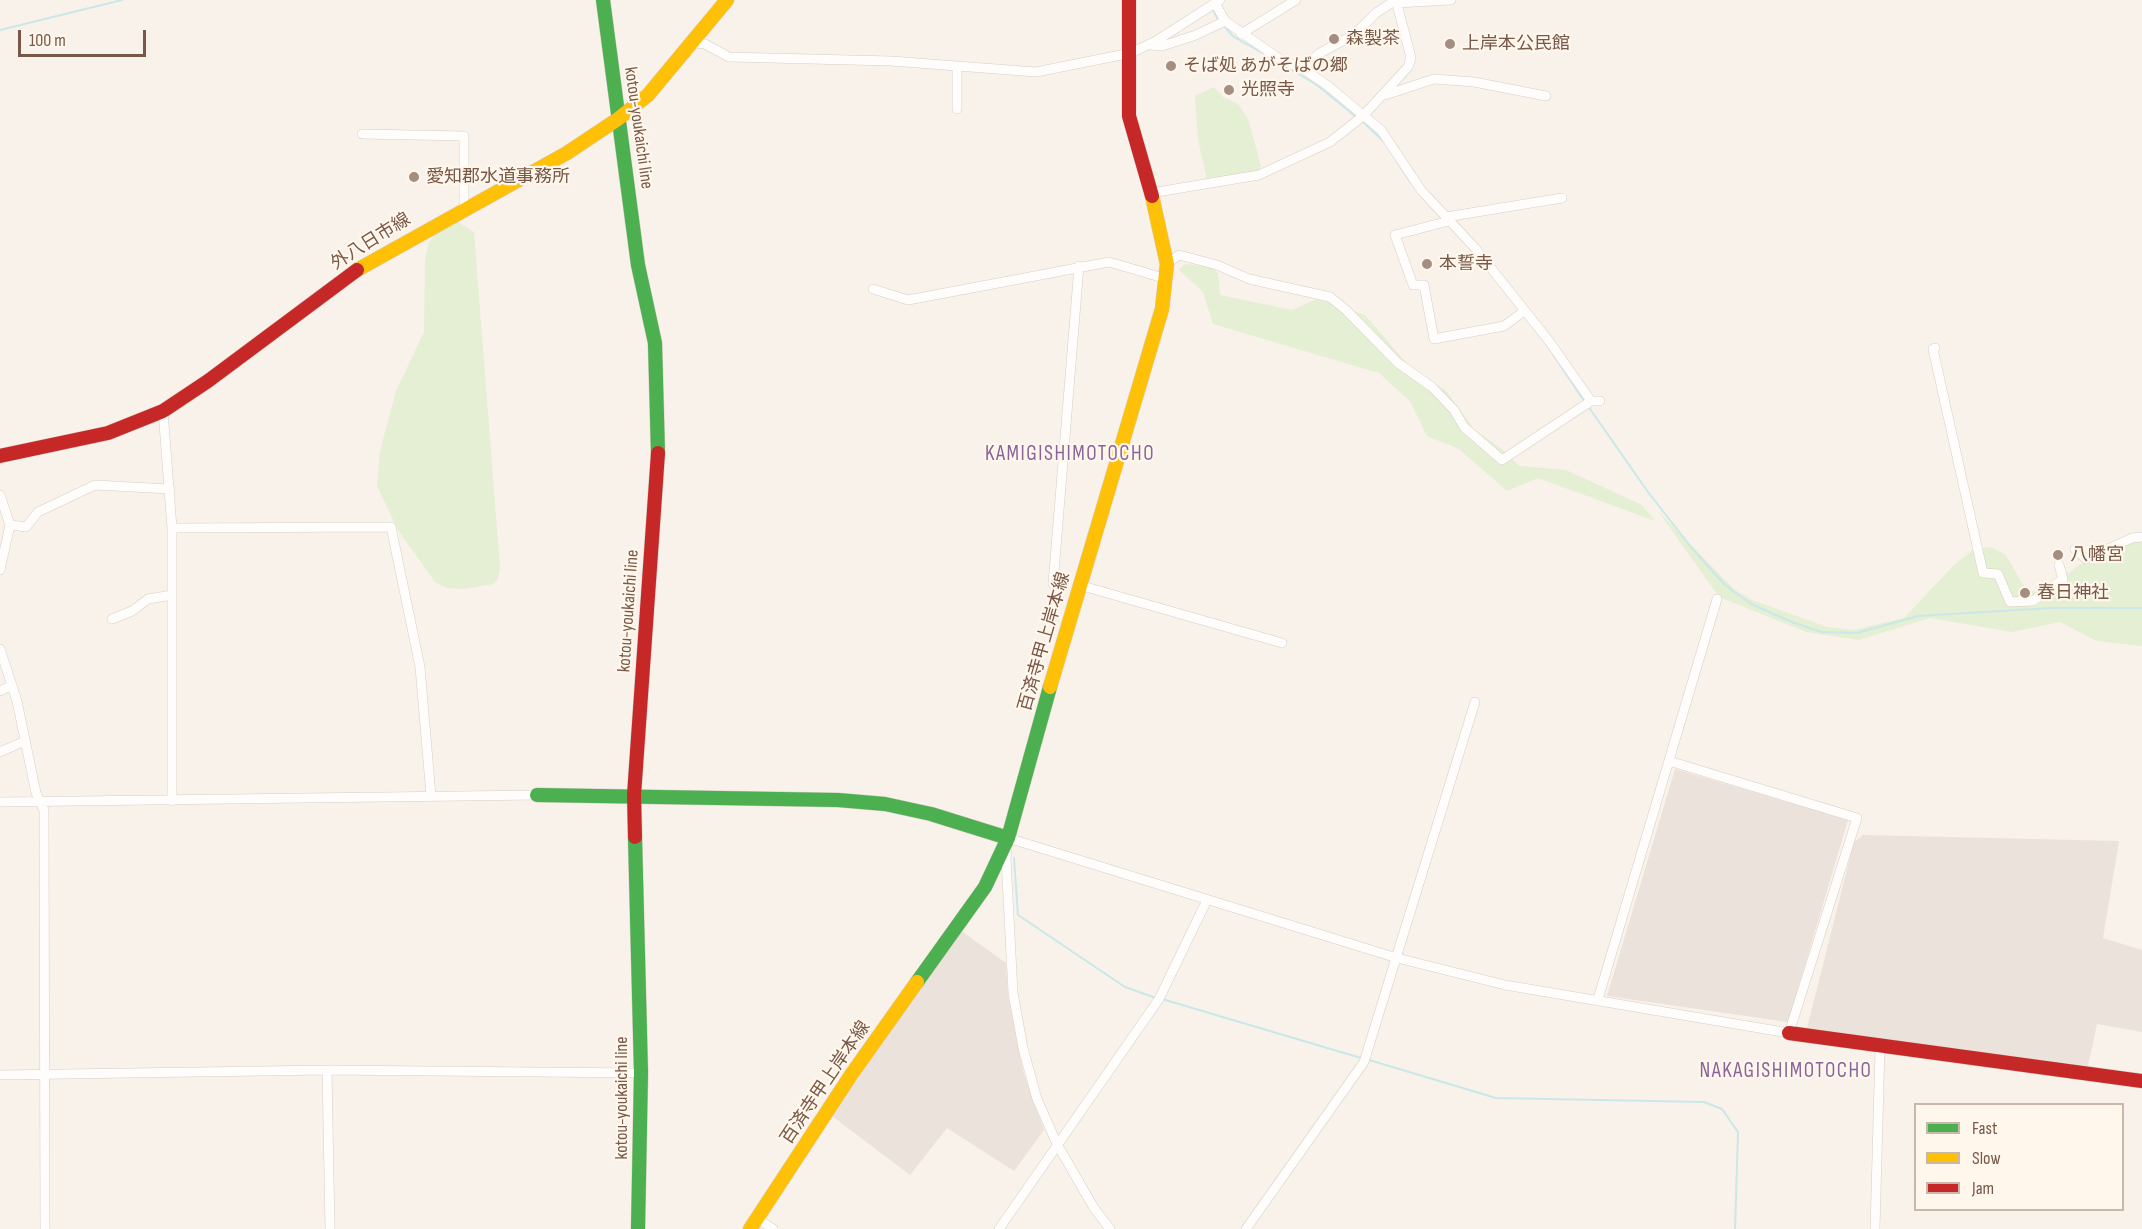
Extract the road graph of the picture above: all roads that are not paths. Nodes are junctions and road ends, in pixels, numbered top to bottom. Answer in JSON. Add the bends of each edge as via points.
{"nodes":[{"id":1,"x":603,"y":0,"type":"edge"},
{"id":2,"x":727,"y":0,"type":"edge"},
{"id":3,"x":1129,"y":0,"type":"edge"},
{"id":4,"x":1296,"y":0,"type":"edge"},
{"id":5,"x":1451,"y":0,"type":"edge"},
{"id":6,"x":1396,"y":1,"type":"edge"},
{"id":7,"x":1217,"y":2,"type":"edge"},
{"id":8,"x":1224,"y":21,"type":"junction"},
{"id":9,"x":1242,"y":34,"type":"junction"},
{"id":10,"x":693,"y":43,"type":"junction"},
{"id":11,"x":1149,"y":44,"type":"junction"},
{"id":12,"x":1131,"y":53,"type":"junction"},
{"id":13,"x":957,"y":66,"type":"junction"},
{"id":14,"x":1302,"y":68,"type":"junction"},
{"id":15,"x":1383,"y":96,"type":"junction"},
{"id":16,"x":1546,"y":96,"type":"dead end"},
{"id":17,"x":957,"y":109,"type":"dead end"},
{"id":18,"x":1363,"y":116,"type":"junction"},
{"id":19,"x":618,"y":119,"type":"junction"},
{"id":20,"x":362,"y":134,"type":"dead end"},
{"id":21,"x":1151,"y":193,"type":"junction"},
{"id":22,"x":1562,"y":198,"type":"dead end"},
{"id":23,"x":464,"y":208,"type":"junction"},
{"id":24,"x":1448,"y":219,"type":"junction"},
{"id":25,"x":1167,"y":264,"type":"junction"},
{"id":26,"x":1079,"y":266,"type":"junction"},
{"id":27,"x":1167,"y":279,"type":"junction"},
{"id":28,"x":873,"y":289,"type":"dead end"},
{"id":29,"x":1523,"y":312,"type":"junction"},
{"id":30,"x":1935,"y":348,"type":"dead end"},
{"id":31,"x":163,"y":411,"type":"junction"},
{"id":32,"x":0,"y":456,"type":"edge"},
{"id":33,"x":170,"y":489,"type":"junction"},
{"id":34,"x":0,"y":495,"type":"edge"},
{"id":35,"x":10,"y":525,"type":"junction"},
{"id":36,"x":172,"y":528,"type":"junction"},
{"id":37,"x":2142,"y":537,"type":"edge"},
{"id":38,"x":2075,"y":549,"type":"dead end"},
{"id":39,"x":2059,"y":565,"type":"dead end"},
{"id":40,"x":0,"y":570,"type":"edge"},
{"id":41,"x":1053,"y":584,"type":"dead end"},
{"id":42,"x":1079,"y":585,"type":"junction"},
{"id":43,"x":172,"y":595,"type":"junction"},
{"id":44,"x":1717,"y":599,"type":"dead end"},
{"id":45,"x":112,"y":619,"type":"dead end"},
{"id":46,"x":1282,"y":643,"type":"dead end"},
{"id":47,"x":0,"y":649,"type":"edge"},
{"id":48,"x":2,"y":663,"type":"edge"},
{"id":49,"x":12,"y":685,"type":"junction"},
{"id":50,"x":0,"y":691,"type":"edge"},
{"id":51,"x":1475,"y":702,"type":"dead end"},
{"id":52,"x":25,"y":741,"type":"junction"},
{"id":53,"x":0,"y":752,"type":"edge"},
{"id":54,"x":1669,"y":761,"type":"junction"},
{"id":55,"x":537,"y":795,"type":"joint"},
{"id":56,"x":634,"y":795,"type":"junction"},
{"id":57,"x":431,"y":796,"type":"junction"},
{"id":58,"x":40,"y":801,"type":"junction"},
{"id":59,"x":172,"y":801,"type":"junction"},
{"id":60,"x":0,"y":802,"type":"edge"},
{"id":61,"x":1008,"y":838,"type":"junction"},
{"id":62,"x":1207,"y":900,"type":"junction"},
{"id":63,"x":1397,"y":958,"type":"junction"},
{"id":64,"x":1598,"y":999,"type":"junction"},
{"id":65,"x":1789,"y":1034,"type":"junction"},
{"id":66,"x":1880,"y":1048,"type":"junction"},
{"id":67,"x":327,"y":1070,"type":"junction"},
{"id":68,"x":641,"y":1073,"type":"junction"},
{"id":69,"x":0,"y":1075,"type":"edge"},
{"id":70,"x":46,"y":1075,"type":"junction"},
{"id":71,"x":2142,"y":1081,"type":"edge"},
{"id":72,"x":1057,"y":1144,"type":"junction"},
{"id":73,"x":754,"y":1224,"type":"edge"},
{"id":74,"x":45,"y":1229,"type":"edge"},
{"id":75,"x":330,"y":1229,"type":"edge"},
{"id":76,"x":638,"y":1229,"type":"edge"},
{"id":77,"x":773,"y":1229,"type":"edge"},
{"id":78,"x":999,"y":1229,"type":"edge"},
{"id":79,"x":1110,"y":1229,"type":"edge"},
{"id":80,"x":1246,"y":1229,"type":"edge"},
{"id":81,"x":1875,"y":1229,"type":"edge"}],
"edges":[{"from":1,"to":19,"type":"main road","name":"kotou-youkaichi line"},
{"from":2,"to":10,"type":"main road","name":"外八日市線"},
{"from":3,"to":12,"type":"main road","name":"百済寺甲上岸本線"},
{"from":4,"to":9,"type":"street"},
{"from":5,"to":6,"type":"street"},
{"from":6,"to":14,"type":"street"},
{"from":6,"to":15,"type":"street","via":[[1411,58]]},
{"from":7,"to":8,"type":"street"},
{"from":7,"to":11,"type":"street"},
{"from":8,"to":9,"type":"street"},
{"from":8,"to":11,"type":"street","via":[[1162,46]]},
{"from":9,"to":14,"type":"street","via":[[1281,60]]},
{"from":10,"to":13,"type":"street","via":[[705,44],[729,57]]},
{"from":10,"to":19,"type":"main road","name":"外八日市線","via":[[648,95]]},
{"from":11,"to":12,"type":"street"},
{"from":12,"to":13,"type":"street","via":[[1036,72]]},
{"from":12,"to":21,"type":"main road","name":"百済寺甲上岸本線","via":[[1129,116]]},
{"from":13,"to":17,"type":"street"},
{"from":14,"to":18,"type":"street"},
{"from":15,"to":16,"type":"street","via":[[1434,79],[1474,82]]},
{"from":15,"to":18,"type":"street"},
{"from":18,"to":21,"type":"street","via":[[1330,142],[1259,175]]},
{"from":18,"to":24,"type":"street","via":[[1388,138],[1421,190]]},
{"from":19,"to":23,"type":"main road","name":"外八日市線","via":[[567,153]]},
{"from":19,"to":56,"type":"main road","name":"kotou-youkaichi line","via":[[638,265],[655,343],[658,391],[658,453]]},
{"from":20,"to":23,"type":"street","via":[[464,136]]},
{"from":21,"to":25,"type":"main road","name":"百済寺甲上岸本線"},
{"from":22,"to":24,"type":"street"},
{"from":23,"to":31,"type":"main road","name":"外八日市線","via":[[361,267]]},
{"from":24,"to":29,"type":"street"},
{"from":24,"to":29,"type":"street","via":[[1395,235],[1413,285],[1424,285],[1434,339],[1504,326]]},
{"from":25,"to":27,"type":"main road","name":"百済寺甲上岸本線"},
{"from":25,"to":29,"type":"street","via":[[1179,255],[1217,265],[1248,279],[1330,297],[1398,363],[1432,387],[1455,410],[1464,427],[1502,460],[1596,401]]},
{"from":26,"to":27,"type":"street","via":[[1109,262]]},
{"from":26,"to":28,"type":"street","via":[[908,300]]},
{"from":26,"to":41,"type":"street"},
{"from":27,"to":42,"type":"main road","name":"百済寺甲上岸本線","via":[[1162,309]]},
{"from":30,"to":39,"type":"street","via":[[1983,573],[1998,574],[2010,602],[2033,601],[2063,579]]},
{"from":31,"to":32,"type":"main road","name":"外八日市線","via":[[108,433]]},
{"from":31,"to":33,"type":"street"},
{"from":33,"to":35,"type":"street","via":[[95,485],[38,512],[26,527]]},
{"from":33,"to":36,"type":"street"},
{"from":34,"to":35,"type":"street"},
{"from":35,"to":40,"type":"street"},
{"from":36,"to":43,"type":"street"},
{"from":36,"to":57,"type":"street","via":[[391,527],[420,667]]},
{"from":37,"to":38,"type":"street","via":[[2086,558]]},
{"from":42,"to":46,"type":"street"},
{"from":42,"to":61,"type":"main road","name":"百済寺甲上岸本線"},
{"from":43,"to":45,"type":"street","via":[[147,598],[132,611]]},
{"from":43,"to":59,"type":"street"},
{"from":44,"to":54,"type":"street"},
{"from":47,"to":48,"type":"street"},
{"from":48,"to":49,"type":"street"},
{"from":49,"to":50,"type":"street"},
{"from":49,"to":52,"type":"street"},
{"from":51,"to":63,"type":"street"},
{"from":52,"to":53,"type":"street"},
{"from":52,"to":58,"type":"street"},
{"from":54,"to":64,"type":"street"},
{"from":54,"to":65,"type":"street","via":[[1857,818]]},
{"from":55,"to":56,"type":"main road"},
{"from":55,"to":57,"type":"street"},
{"from":56,"to":61,"type":"main road","via":[[885,804]]},
{"from":56,"to":68,"type":"main road","name":"kotou-youkaichi line"},
{"from":57,"to":59,"type":"street"},
{"from":58,"to":59,"type":"street"},
{"from":58,"to":60,"type":"street"},
{"from":58,"to":70,"type":"street","via":[[44,810]]},
{"from":61,"to":62,"type":"street"},
{"from":61,"to":72,"type":"street","via":[[1013,993],[1037,1099]]},
{"from":61,"to":73,"type":"main road","name":"百済寺甲上岸本線","via":[[985,887],[851,1075]]},
{"from":62,"to":63,"type":"street"},
{"from":62,"to":72,"type":"street","via":[[1159,999]]},
{"from":63,"to":64,"type":"street","via":[[1505,985]]},
{"from":63,"to":80,"type":"street","via":[[1364,1062]]},
{"from":64,"to":65,"type":"street"},
{"from":65,"to":66,"type":"main road"},
{"from":66,"to":71,"type":"main road"},
{"from":66,"to":81,"type":"street"},
{"from":67,"to":68,"type":"street"},
{"from":67,"to":70,"type":"street"},
{"from":67,"to":75,"type":"street"},
{"from":68,"to":76,"type":"main road","name":"kotou-youkaichi line"},
{"from":69,"to":70,"type":"street"},
{"from":70,"to":74,"type":"street"},
{"from":72,"to":78,"type":"street"},
{"from":72,"to":79,"type":"street"},
{"from":73,"to":77,"type":"street"}]}
